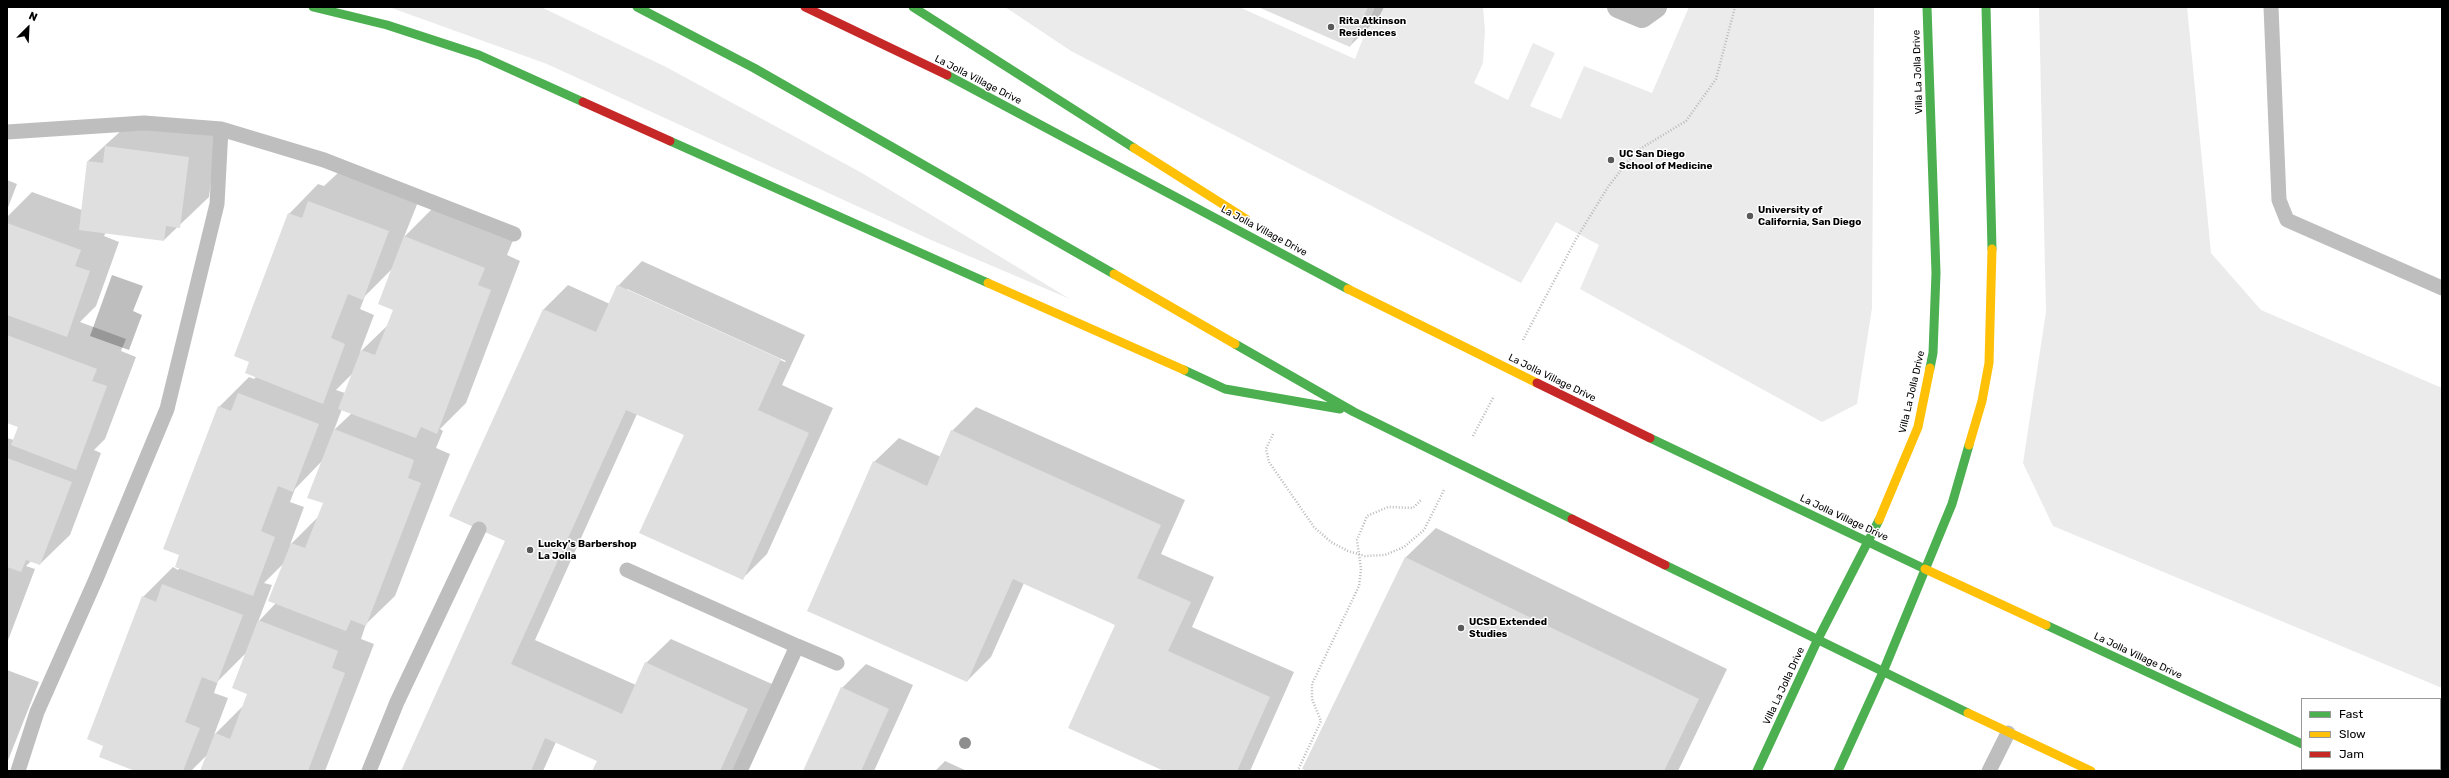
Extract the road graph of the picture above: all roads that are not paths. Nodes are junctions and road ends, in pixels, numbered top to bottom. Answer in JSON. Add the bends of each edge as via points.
{"nodes":[{"id":1,"x":313,"y":7,"type":"edge"},
{"id":2,"x":637,"y":7,"type":"edge"},
{"id":3,"x":805,"y":7,"type":"edge"},
{"id":4,"x":913,"y":7,"type":"edge"},
{"id":5,"x":1618,"y":7,"type":"edge"},
{"id":6,"x":1656,"y":7,"type":"edge"},
{"id":7,"x":1927,"y":7,"type":"edge"},
{"id":8,"x":1986,"y":7,"type":"edge"},
{"id":9,"x":2272,"y":7,"type":"edge"},
{"id":10,"x":221,"y":130,"type":"junction"},
{"id":11,"x":7,"y":132,"type":"edge"},
{"id":12,"x":1256,"y":226,"type":"dead end"},
{"id":13,"x":514,"y":234,"type":"dead end"},
{"id":14,"x":1290,"y":247,"type":"dead end"},
{"id":15,"x":2442,"y":288,"type":"edge"},
{"id":16,"x":1397,"y":315,"type":"junction"},
{"id":17,"x":1354,"y":412,"type":"junction"},
{"id":18,"x":479,"y":529,"type":"dead end"},
{"id":19,"x":1868,"y":541,"type":"junction"},
{"id":20,"x":627,"y":570,"type":"dead end"},
{"id":21,"x":1926,"y":570,"type":"junction"},
{"id":22,"x":1818,"y":639,"type":"junction"},
{"id":23,"x":797,"y":646,"type":"junction"},
{"id":24,"x":837,"y":663,"type":"dead end"},
{"id":25,"x":1883,"y":672,"type":"junction"},
{"id":26,"x":2008,"y":733,"type":"junction"},
{"id":27,"x":2301,"y":744,"type":"edge"},
{"id":28,"x":18,"y":771,"type":"edge"},
{"id":29,"x":369,"y":771,"type":"edge"},
{"id":30,"x":740,"y":771,"type":"edge"},
{"id":31,"x":1757,"y":771,"type":"edge"},
{"id":32,"x":1838,"y":771,"type":"edge"},
{"id":33,"x":1989,"y":771,"type":"edge"},
{"id":34,"x":2091,"y":771,"type":"edge"}],
"edges":[{"from":1,"to":17,"type":"main road","via":[[386,24],[479,56],[1225,389]]},
{"from":2,"to":17,"type":"main road","via":[[754,68]]},
{"from":3,"to":16,"type":"main road","name":"La Jolla Village Drive","via":[[961,82]]},
{"from":4,"to":12,"type":"main road"},
{"from":5,"to":6,"type":"street","via":[[1642,17]]},
{"from":7,"to":19,"type":"main road","name":"Villa La Jolla Drive","via":[[1936,273],[1933,352],[1918,427],[1898,478]]},
{"from":8,"to":21,"type":"main road","via":[[1993,267],[1989,363],[1975,432],[1952,504]]},
{"from":9,"to":15,"type":"lane","via":[[2279,200],[2287,220]]},
{"from":10,"to":11,"type":"lane","via":[[144,123]]},
{"from":10,"to":13,"type":"lane","via":[[324,160]]},
{"from":10,"to":28,"type":"lane","via":[[217,204],[167,409],[37,712]]},
{"from":14,"to":16,"type":"main road"},
{"from":16,"to":19,"type":"main road","name":"La Jolla Village Drive","via":[[1811,516]]},
{"from":17,"to":22,"type":"main road"},
{"from":18,"to":29,"type":"lane","via":[[397,702]]},
{"from":19,"to":21,"type":"main road","name":"La Jolla Village Drive"},
{"from":19,"to":22,"type":"main road","name":"Villa La Jolla Drive"},
{"from":20,"to":23,"type":"lane"},
{"from":21,"to":25,"type":"main road"},
{"from":21,"to":27,"type":"main road","name":"La Jolla Village Drive"},
{"from":22,"to":25,"type":"main road"},
{"from":22,"to":31,"type":"main road","name":"Villa La Jolla Drive"},
{"from":23,"to":24,"type":"lane"},
{"from":23,"to":30,"type":"lane"},
{"from":25,"to":26,"type":"main road"},
{"from":25,"to":32,"type":"main road"},
{"from":26,"to":33,"type":"lane"},
{"from":26,"to":34,"type":"main road"}]}
